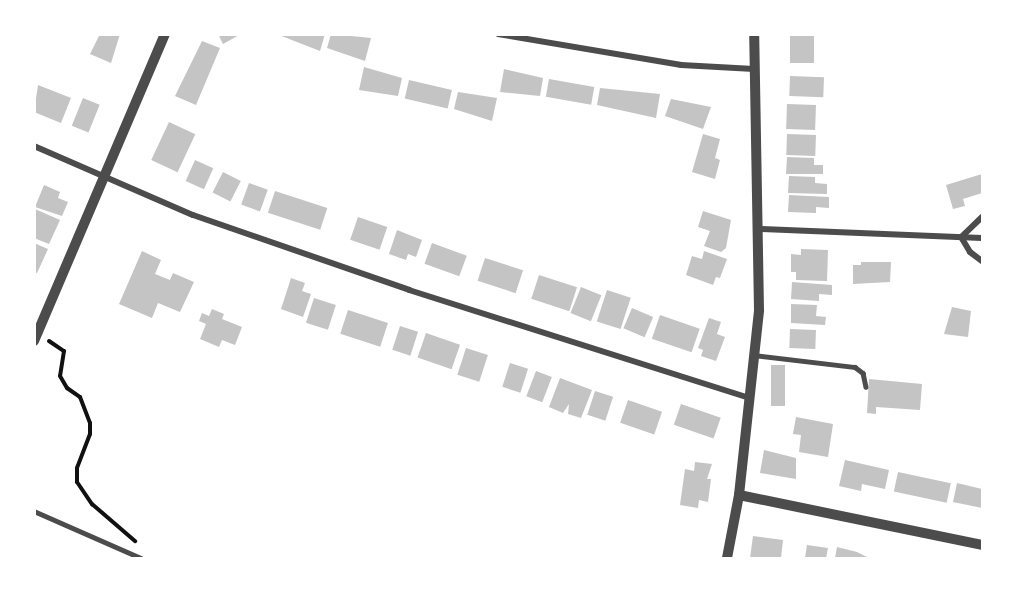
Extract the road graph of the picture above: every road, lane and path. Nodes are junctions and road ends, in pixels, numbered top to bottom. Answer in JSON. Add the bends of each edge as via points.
{"nodes":[{"id":1,"x":165,"y":34,"type":"edge"},
{"id":2,"x":498,"y":34,"type":"edge"},
{"id":3,"x":754,"y":34,"type":"edge"},
{"id":4,"x":754,"y":69,"type":"junction"},
{"id":5,"x":34,"y":146,"type":"edge"},
{"id":6,"x":106,"y":177,"type":"junction"},
{"id":7,"x":982,"y":218,"type":"edge"},
{"id":8,"x":759,"y":229,"type":"junction"},
{"id":9,"x":961,"y":237,"type":"junction"},
{"id":10,"x":982,"y":238,"type":"edge"},
{"id":11,"x":982,"y":261,"type":"edge"},
{"id":12,"x":36,"y":338,"type":"edge"},
{"id":13,"x":754,"y":355,"type":"junction"},
{"id":14,"x":866,"y":387,"type":"dead end"},
{"id":15,"x":750,"y":399,"type":"junction"},
{"id":16,"x":739,"y":495,"type":"junction"},
{"id":17,"x":34,"y":511,"type":"edge"},
{"id":18,"x":982,"y":545,"type":"edge"},
{"id":19,"x":139,"y":546,"type":"dead end"},
{"id":20,"x":141,"y":558,"type":"edge"},
{"id":21,"x":727,"y":558,"type":"edge"}],
"edges":[{"from":1,"to":6,"type":"street"},
{"from":2,"to":4,"type":"street","via":[[681,65]]},
{"from":3,"to":4,"type":"street"},
{"from":4,"to":8,"type":"street"},
{"from":5,"to":6,"type":"street"},
{"from":6,"to":12,"type":"street"},
{"from":6,"to":15,"type":"street","via":[[193,215],[409,290]]},
{"from":7,"to":9,"type":"street"},
{"from":8,"to":9,"type":"street"},
{"from":8,"to":13,"type":"street"},
{"from":9,"to":10,"type":"street"},
{"from":9,"to":11,"type":"street","via":[[969,252]]},
{"from":12,"to":19,"type":"path","via":[[64,351],[60,376],[86,408],[90,434],[76,468],[82,494]]},
{"from":13,"to":14,"type":"lane","via":[[855,367],[863,373]]},
{"from":13,"to":15,"type":"street"},
{"from":15,"to":16,"type":"street"},
{"from":16,"to":18,"type":"street"},
{"from":16,"to":21,"type":"street"},
{"from":17,"to":20,"type":"lane"}]}
